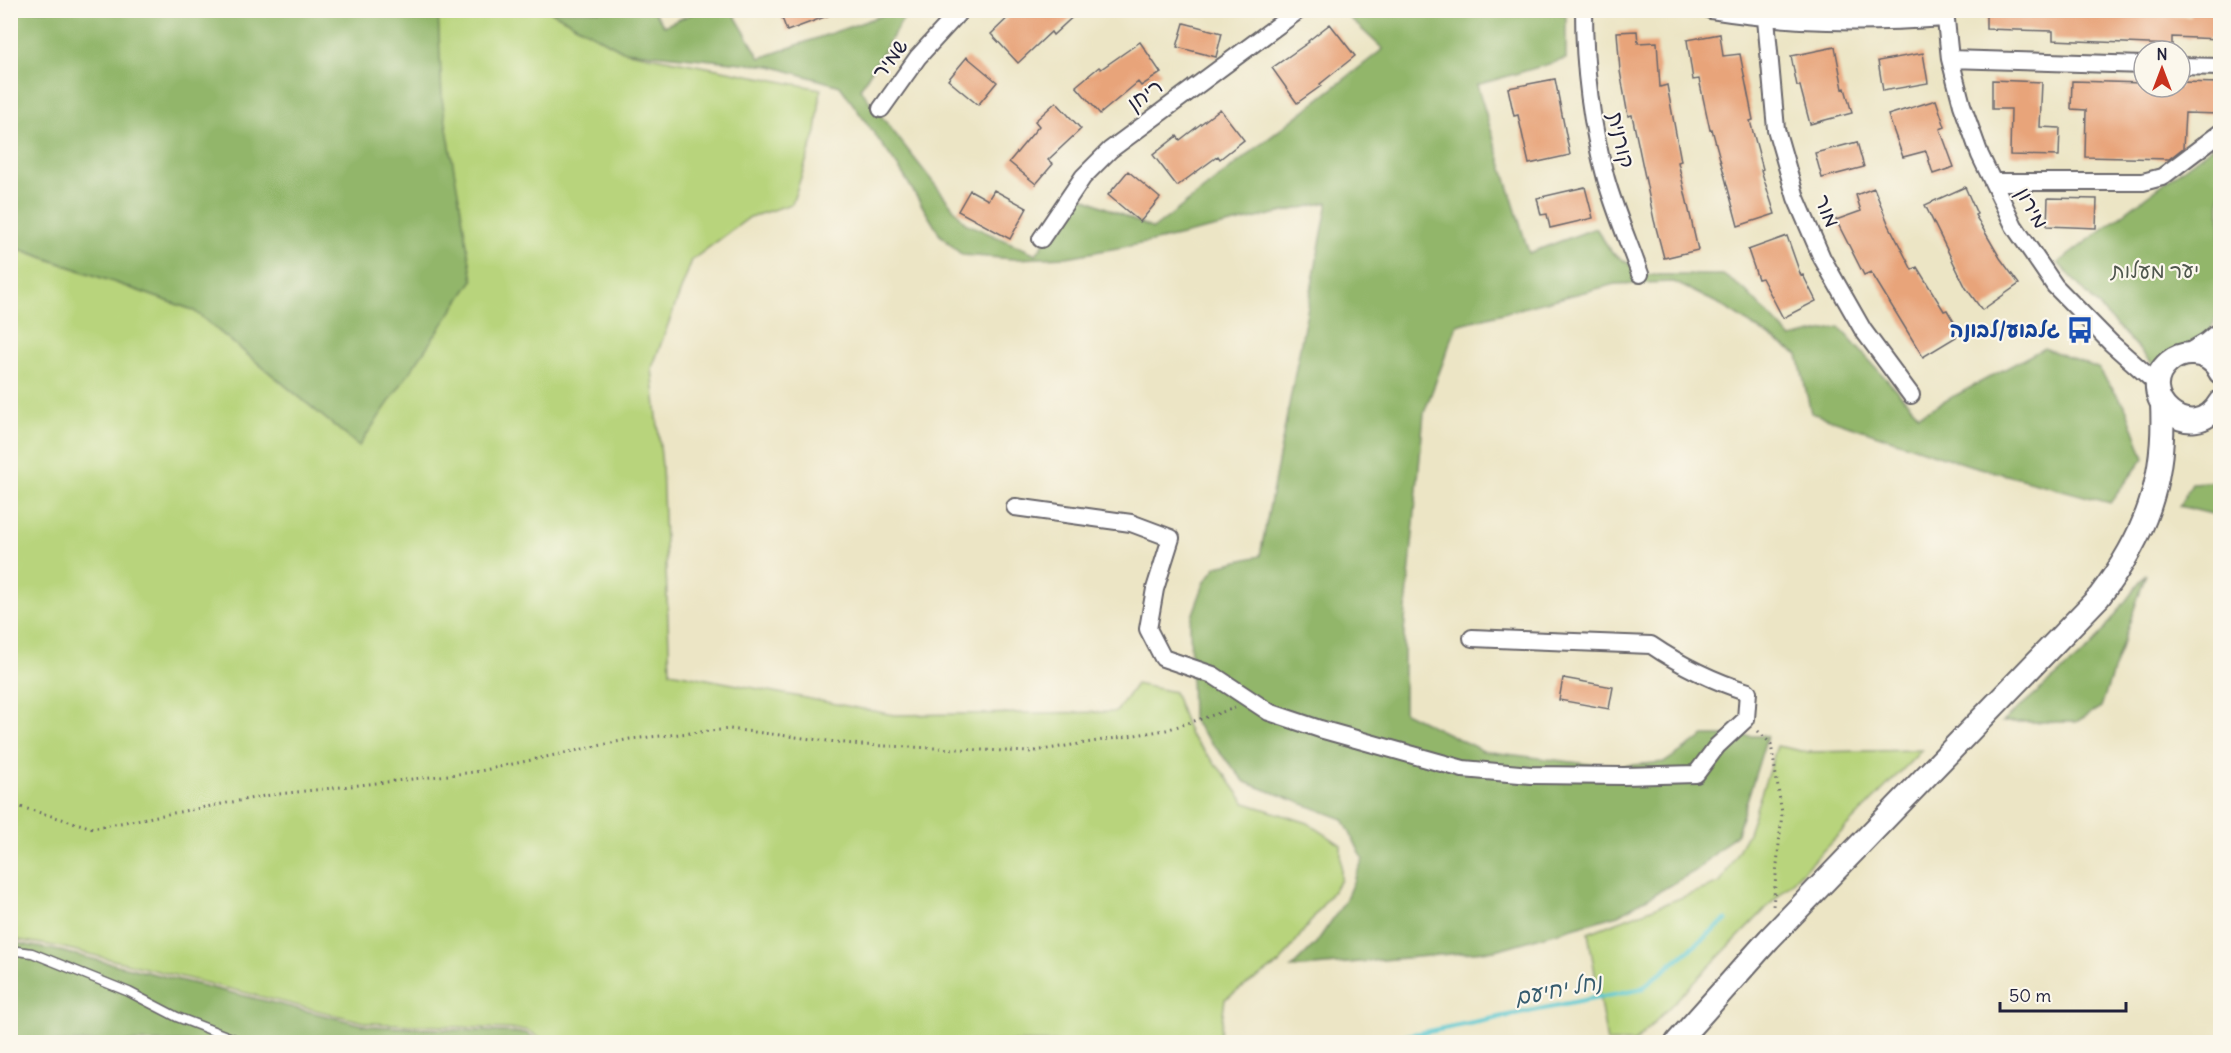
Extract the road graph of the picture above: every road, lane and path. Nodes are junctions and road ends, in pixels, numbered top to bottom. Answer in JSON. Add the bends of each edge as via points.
{"nodes":[{"id":1,"x":961,"y":10,"type":"edge"},
{"id":2,"x":1299,"y":10,"type":"edge"},
{"id":3,"x":1584,"y":10,"type":"edge"},
{"id":4,"x":1711,"y":10,"type":"edge"},
{"id":5,"x":1945,"y":14,"type":"edge"},
{"id":6,"x":1766,"y":19,"type":"junction"},
{"id":7,"x":1950,"y":59,"type":"junction"},
{"id":8,"x":2132,"y":65,"type":"edge"},
{"id":9,"x":2192,"y":66,"type":"edge"},
{"id":10,"x":2220,"y":67,"type":"edge"},
{"id":11,"x":881,"y":109,"type":"dead end"},
{"id":12,"x":2220,"y":133,"type":"edge"},
{"id":13,"x":1993,"y":182,"type":"junction"},
{"id":14,"x":1041,"y":239,"type":"dead end"},
{"id":15,"x":1640,"y":274,"type":"dead end"},
{"id":16,"x":2220,"y":334,"type":"edge"},
{"id":17,"x":2191,"y":354,"type":"junction"},
{"id":18,"x":2220,"y":372,"type":"edge"},
{"id":19,"x":2160,"y":394,"type":"junction"},
{"id":20,"x":1911,"y":395,"type":"dead end"},
{"id":21,"x":2220,"y":402,"type":"edge"},
{"id":22,"x":2194,"y":420,"type":"junction"},
{"id":23,"x":2157,"y":487,"type":"junction"},
{"id":24,"x":1015,"y":507,"type":"dead end"},
{"id":25,"x":1472,"y":638,"type":"dead end"},
{"id":26,"x":1254,"y":702,"type":"junction"},
{"id":27,"x":1746,"y":719,"type":"junction"},
{"id":28,"x":10,"y":804,"type":"edge"},
{"id":29,"x":1769,"y":939,"type":"junction"},
{"id":30,"x":10,"y":950,"type":"edge"},
{"id":31,"x":242,"y":1042,"type":"edge"},
{"id":32,"x":1677,"y":1042,"type":"edge"}],
"edges":[{"from":1,"to":11,"type":"street","name":"שמיר","via":[[918,57]]},
{"from":2,"to":14,"type":"street","name":"ריחן","via":[[1110,150],[1083,177]]},
{"from":3,"to":15,"type":"street","name":"קורנית","via":[[1590,109],[1606,180]]},
{"from":4,"to":6,"type":"street"},
{"from":5,"to":6,"type":"street","via":[[1881,23]]},
{"from":5,"to":7,"type":"street","name":"מירון"},
{"from":6,"to":20,"type":"street","name":"מור","via":[[1776,129],[1796,198],[1822,258],[1863,330]]},
{"from":7,"to":8,"type":"street"},
{"from":7,"to":13,"type":"street","name":"מירון","via":[[1962,105]]},
{"from":9,"to":10,"type":"street"},
{"from":12,"to":13,"type":"street","via":[[2162,177],[2143,182]]},
{"from":13,"to":19,"type":"street","name":"מירון","via":[[2014,226],[2055,286]]},
{"from":16,"to":17,"type":"main road"},
{"from":17,"to":18,"type":"main road","via":[[2209,359]]},
{"from":17,"to":19,"type":"main road","via":[[2181,355],[2165,366]]},
{"from":19,"to":22,"type":"main road","via":[[2169,412],[2177,418]]},
{"from":19,"to":23,"type":"main road","via":[[2163,436]]},
{"from":21,"to":22,"type":"main road","via":[[2208,416]]},
{"from":22,"to":23,"type":"main road","via":[[2175,447]]},
{"from":23,"to":29,"type":"main road","via":[[2130,551],[2098,597]]},
{"from":24,"to":26,"type":"street","via":[[1131,523],[1171,538],[1155,589],[1148,630],[1163,658],[1213,675]]},
{"from":25,"to":27,"type":"street","via":[[1651,645],[1710,679],[1748,692]]},
{"from":26,"to":27,"type":"street","via":[[1269,712],[1320,729],[1463,769],[1531,775],[1696,774],[1717,746]]},
{"from":26,"to":28,"type":"path","via":[[1166,730],[1029,752],[861,745],[730,729],[630,739],[475,772],[270,795],[93,828]]},
{"from":27,"to":29,"type":"path","via":[[1771,744],[1782,813]]},
{"from":29,"to":32,"type":"main road"},
{"from":30,"to":31,"type":"lane","via":[[32,953]]}]}
